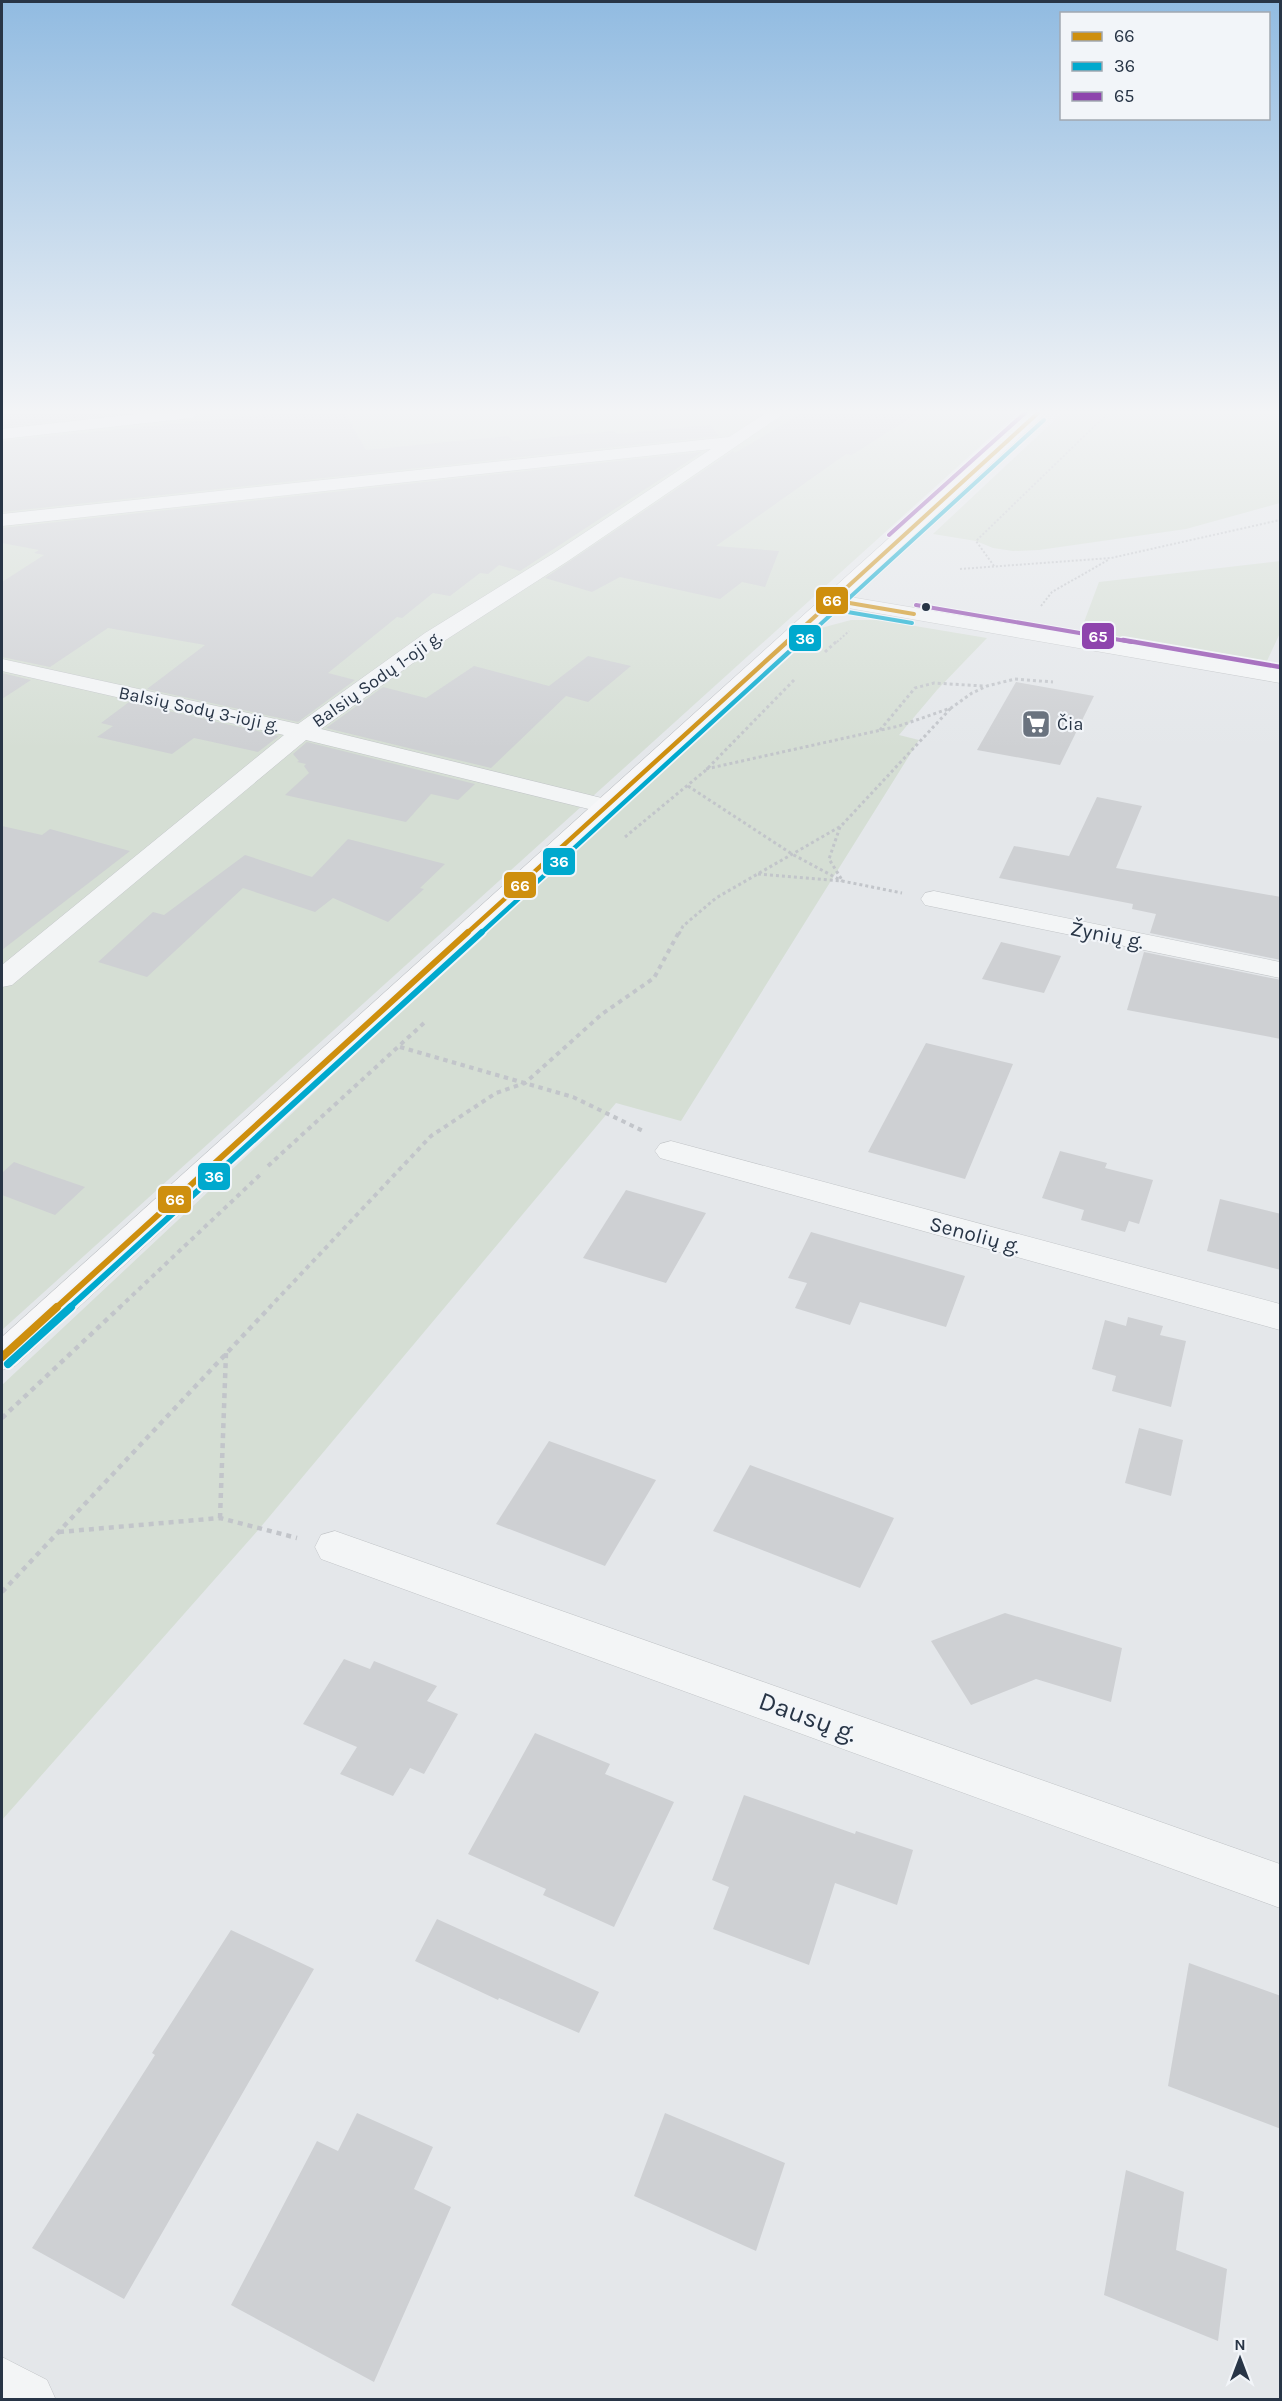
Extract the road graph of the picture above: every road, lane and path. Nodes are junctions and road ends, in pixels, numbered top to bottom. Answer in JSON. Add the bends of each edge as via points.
{"nodes":[{"id":1,"x":608,"y":525,"type":"edge"},
{"id":2,"x":915,"y":525,"type":"edge"},
{"id":3,"x":992,"y":525,"type":"edge"},
{"id":4,"x":1258,"y":525,"type":"edge"},
{"id":5,"x":1111,"y":558,"type":"junction"},
{"id":6,"x":994,"y":566,"type":"junction"},
{"id":7,"x":960,"y":569,"type":"dead end"},
{"id":8,"x":832,"y":600,"type":"junction"},
{"id":9,"x":1021,"y":632,"type":"junction"},
{"id":10,"x":2,"y":665,"type":"edge"},
{"id":11,"x":1281,"y":676,"type":"edge"},
{"id":12,"x":1053,"y":682,"type":"dead end"},
{"id":13,"x":987,"y":686,"type":"junction"},
{"id":14,"x":951,"y":708,"type":"junction"},
{"id":15,"x":880,"y":730,"type":"junction"},
{"id":16,"x":302,"y":732,"type":"junction"},
{"id":17,"x":706,"y":770,"type":"dead end"},
{"id":18,"x":688,"y":786,"type":"dead end"},
{"id":19,"x":605,"y":806,"type":"junction"},
{"id":20,"x":841,"y":826,"type":"junction"},
{"id":21,"x":792,"y":854,"type":"junction"},
{"id":22,"x":758,"y":874,"type":"junction"},
{"id":23,"x":842,"y":880,"type":"junction"},
{"id":24,"x":934,"y":899,"type":"joint"},
{"id":25,"x":1281,"y":970,"type":"edge"},
{"id":26,"x":2,"y":979,"type":"edge"},
{"id":27,"x":400,"y":1047,"type":"dead end"},
{"id":28,"x":525,"y":1083,"type":"junction"},
{"id":29,"x":671,"y":1151,"type":"joint"},
{"id":30,"x":1281,"y":1317,"type":"edge"},
{"id":31,"x":226,"y":1353,"type":"junction"},
{"id":32,"x":2,"y":1357,"type":"edge"},
{"id":33,"x":220,"y":1518,"type":"junction"},
{"id":34,"x":58,"y":1532,"type":"junction"},
{"id":35,"x":335,"y":1547,"type":"joint"},
{"id":36,"x":2,"y":1592,"type":"edge"},
{"id":37,"x":1281,"y":1886,"type":"edge"},
{"id":38,"x":2,"y":2386,"type":"edge"},
{"id":39,"x":27,"y":2400,"type":"edge"}],
"edges":[{"from":1,"to":16,"type":"street","name":"Balsių Sodų 1-oji g.","via":[[433,638]]},
{"from":2,"to":8,"type":"main road"},
{"from":3,"to":6,"type":"path","via":[[976,541]]},
{"from":4,"to":5,"type":"path"},
{"from":5,"to":6,"type":"path"},
{"from":5,"to":9,"type":"path","via":[[1052,592]]},
{"from":6,"to":7,"type":"path"},
{"from":8,"to":9,"type":"street"},
{"from":8,"to":19,"type":"main road"},
{"from":9,"to":11,"type":"street"},
{"from":10,"to":16,"type":"street","name":"Balsių Sodų 3-ioji g."},
{"from":12,"to":13,"type":"path","via":[[1015,679]]},
{"from":13,"to":14,"type":"path"},
{"from":13,"to":15,"type":"path","via":[[934,683],[915,688]]},
{"from":14,"to":15,"type":"path"},
{"from":14,"to":20,"type":"path"},
{"from":15,"to":17,"type":"path"},
{"from":16,"to":19,"type":"street","name":"Balsių Sodų 3-ioji g."},
{"from":16,"to":26,"type":"street","name":"Balsių Sodų 1-oji g."},
{"from":18,"to":21,"type":"path"},
{"from":19,"to":32,"type":"main road"},
{"from":20,"to":21,"type":"path"},
{"from":20,"to":23,"type":"path","via":[[829,859]]},
{"from":21,"to":22,"type":"path"},
{"from":21,"to":23,"type":"path"},
{"from":22,"to":23,"type":"path"},
{"from":22,"to":28,"type":"path","via":[[716,898],[683,926],[654,978],[602,1014]]},
{"from":23,"to":24,"type":"path"},
{"from":24,"to":25,"type":"street","name":"Žynių g."},
{"from":27,"to":28,"type":"path"},
{"from":28,"to":29,"type":"path","via":[[573,1097],[626,1122]]},
{"from":28,"to":31,"type":"path","via":[[496,1093],[431,1136]]},
{"from":29,"to":30,"type":"street","name":"Senolių g."},
{"from":31,"to":33,"type":"path"},
{"from":31,"to":34,"type":"path"},
{"from":33,"to":34,"type":"path"},
{"from":33,"to":35,"type":"path"},
{"from":34,"to":36,"type":"path"},
{"from":35,"to":37,"type":"street","name":"Dausų g."},
{"from":38,"to":39,"type":"street"}]}
